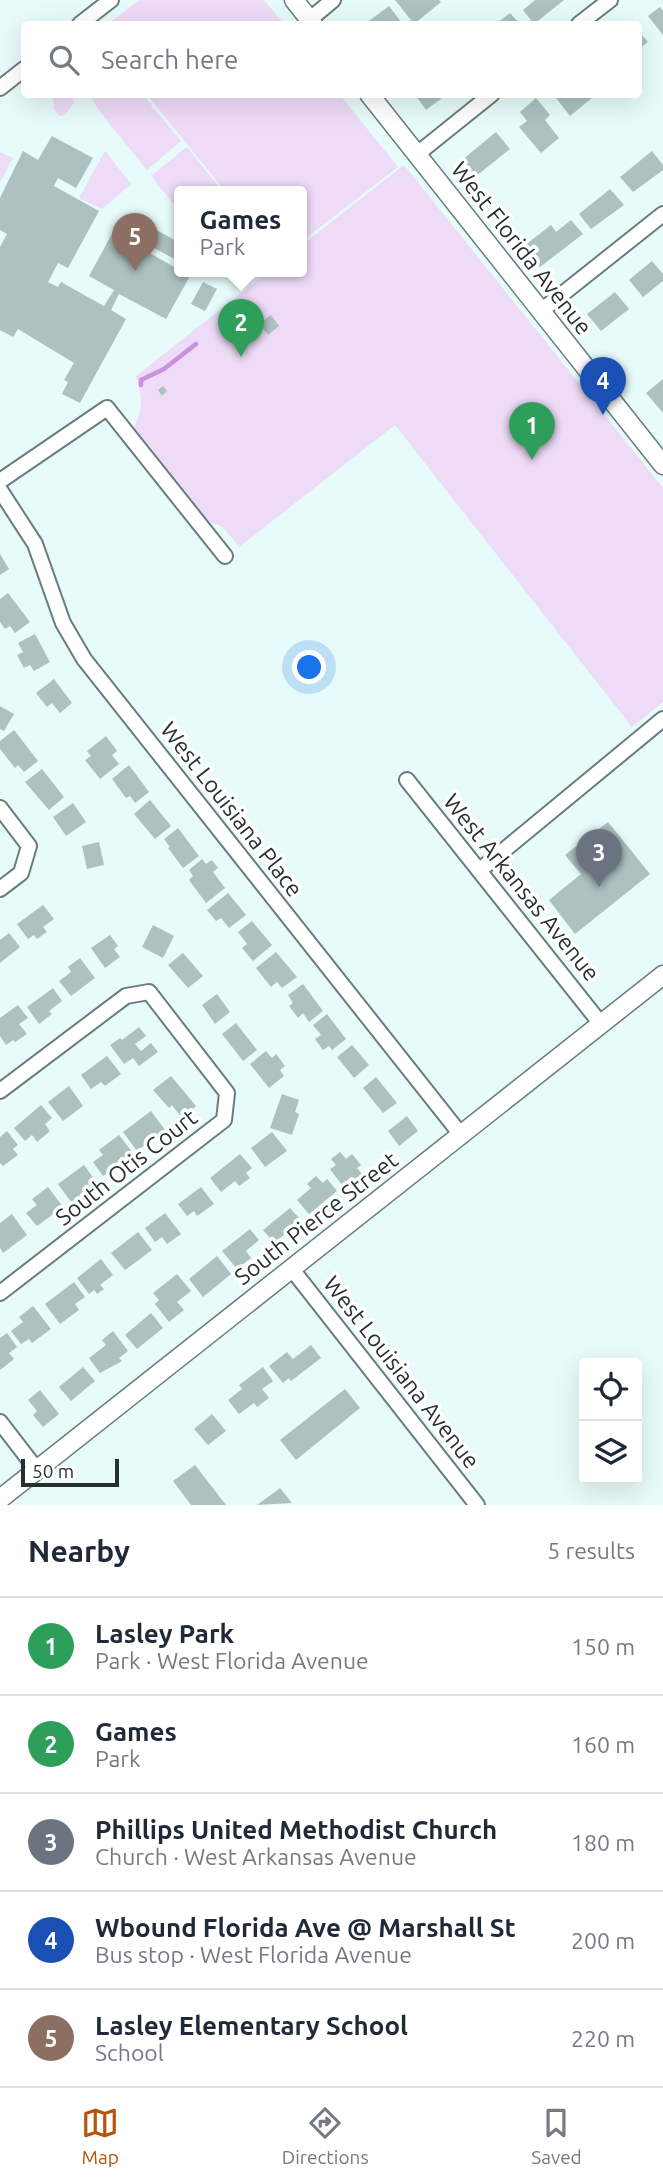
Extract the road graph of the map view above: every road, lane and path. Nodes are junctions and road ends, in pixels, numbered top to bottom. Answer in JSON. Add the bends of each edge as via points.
{"nodes":[{"id":1,"x":111,"y":0,"type":"edge"},
{"id":2,"x":294,"y":0,"type":"edge"},
{"id":3,"x":333,"y":0,"type":"edge"},
{"id":4,"x":610,"y":0,"type":"edge"},
{"id":5,"x":84,"y":21,"type":"edge"},
{"id":6,"x":310,"y":21,"type":"edge"},
{"id":7,"x":312,"y":21,"type":"edge"},
{"id":8,"x":583,"y":21,"type":"edge"},
{"id":9,"x":21,"y":71,"type":"edge"},
{"id":10,"x":0,"y":88,"type":"edge"},
{"id":11,"x":372,"y":98,"type":"edge"},
{"id":12,"x":487,"y":98,"type":"edge"},
{"id":13,"x":416,"y":155,"type":"junction"},
{"id":14,"x":663,"y":214,"type":"edge"},
{"id":15,"x":541,"y":311,"type":"junction"},
{"id":16,"x":663,"y":465,"type":"edge"},
{"id":17,"x":0,"y":481,"type":"edge"},
{"id":18,"x":0,"y":490,"type":"edge"},
{"id":19,"x":225,"y":556,"type":"dead end"},
{"id":20,"x":663,"y":719,"type":"edge"},
{"id":21,"x":407,"y":780,"type":"dead end"},
{"id":22,"x":0,"y":808,"type":"edge"},
{"id":23,"x":480,"y":870,"type":"junction"},
{"id":24,"x":0,"y":890,"type":"edge"},
{"id":25,"x":663,"y":975,"type":"edge"},
{"id":26,"x":601,"y":1024,"type":"junction"},
{"id":27,"x":0,"y":1091,"type":"edge"},
{"id":28,"x":462,"y":1136,"type":"junction"},
{"id":29,"x":291,"y":1268,"type":"junction"},
{"id":30,"x":0,"y":1293,"type":"edge"},
{"id":31,"x":0,"y":1422,"type":"edge"},
{"id":32,"x":37,"y":1470,"type":"junction"},
{"id":33,"x":0,"y":1499,"type":"edge"},
{"id":34,"x":477,"y":1505,"type":"edge"}],
"edges":[{"from":1,"to":5,"type":"street"},
{"from":2,"to":6,"type":"street"},
{"from":3,"to":7,"type":"street"},
{"from":4,"to":8,"type":"street"},
{"from":9,"to":10,"type":"street"},
{"from":11,"to":13,"type":"street","name":"West Florida Avenue"},
{"from":12,"to":13,"type":"street"},
{"from":13,"to":15,"type":"street","name":"West Florida Avenue"},
{"from":14,"to":15,"type":"street"},
{"from":15,"to":16,"type":"street","name":"West Florida Avenue"},
{"from":17,"to":19,"type":"street","via":[[107,408]]},
{"from":18,"to":28,"type":"street","name":"West Louisiana Place","via":[[35,544],[63,623],[84,659]]},
{"from":20,"to":23,"type":"street"},
{"from":21,"to":23,"type":"street","name":"West Arkansas Avenue"},
{"from":22,"to":24,"type":"street","via":[[29,846],[21,873]]},
{"from":23,"to":26,"type":"street","name":"West Arkansas Avenue"},
{"from":25,"to":26,"type":"street","name":"South Pierce Street"},
{"from":26,"to":28,"type":"street","name":"South Pierce Street"},
{"from":27,"to":30,"type":"street","name":"South Otis Court","via":[[126,996],[149,992],[228,1093],[224,1119]]},
{"from":28,"to":29,"type":"street","name":"South Pierce Street"},
{"from":29,"to":32,"type":"street","name":"South Pierce Street"},
{"from":29,"to":34,"type":"street","name":"West Louisiana Avenue"},
{"from":31,"to":32,"type":"street"},
{"from":32,"to":33,"type":"street","name":"South Pierce Street"}]}
